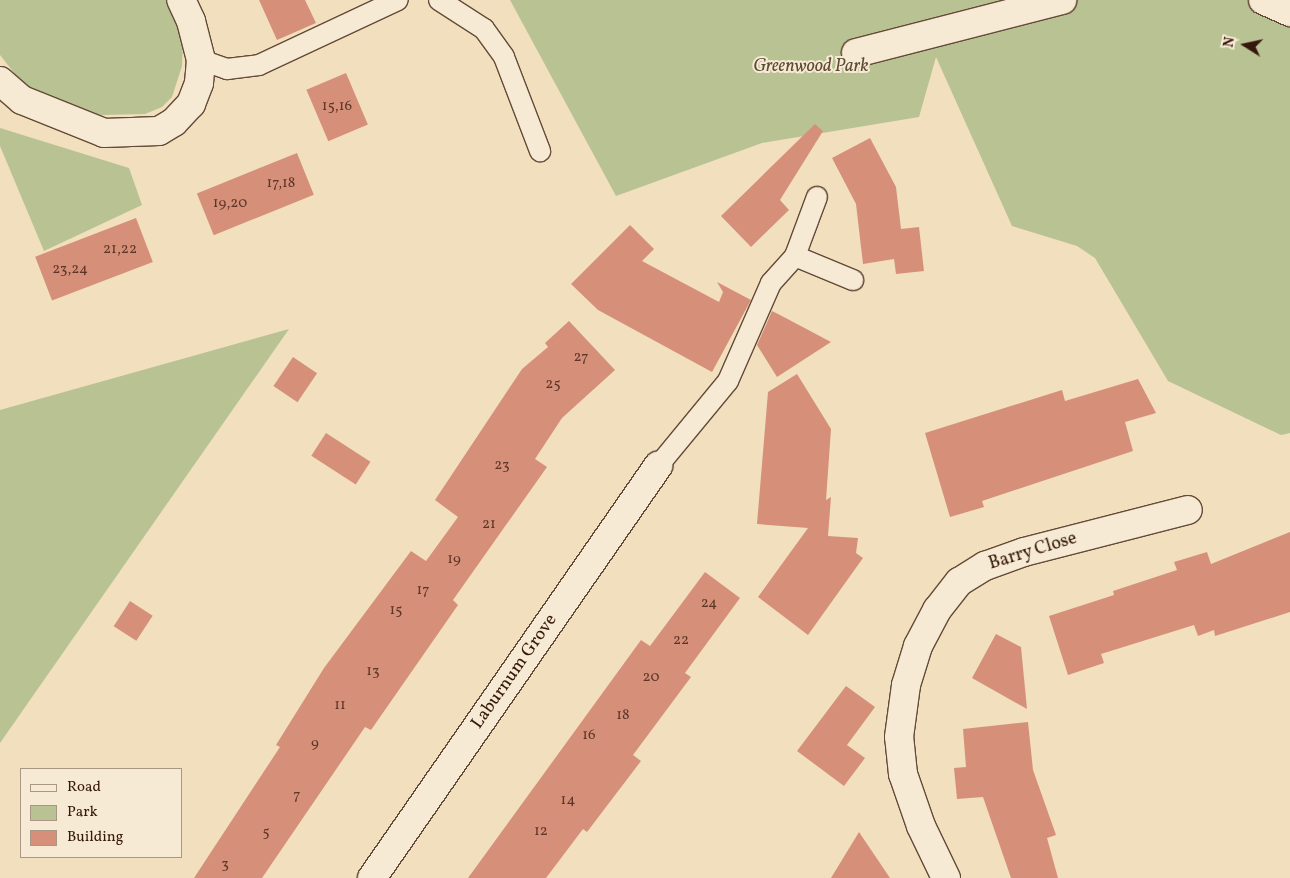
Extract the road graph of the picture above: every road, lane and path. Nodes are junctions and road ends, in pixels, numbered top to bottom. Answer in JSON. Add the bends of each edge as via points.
{"nodes":[{"id":1,"x":181,"y":0,"type":"edge"},
{"id":2,"x":398,"y":0,"type":"edge"},
{"id":3,"x":440,"y":0,"type":"edge"},
{"id":4,"x":1062,"y":0,"type":"edge"},
{"id":5,"x":1262,"y":0,"type":"edge"},
{"id":6,"x":1290,"y":12,"type":"edge"},
{"id":7,"x":856,"y":53,"type":"dead end"},
{"id":8,"x":201,"y":60,"type":"junction"},
{"id":9,"x":0,"y":82,"type":"edge"},
{"id":10,"x":540,"y":151,"type":"dead end"},
{"id":11,"x":817,"y":197,"type":"dead end"},
{"id":12,"x":794,"y":256,"type":"junction"},
{"id":13,"x":853,"y":280,"type":"dead end"},
{"id":14,"x":658,"y":466,"type":"joint"},
{"id":15,"x":1188,"y":510,"type":"dead end"},
{"id":16,"x":372,"y":878,"type":"edge"},
{"id":17,"x":946,"y":878,"type":"edge"}],
"edges":[{"from":1,"to":8,"type":"street","via":[[191,21]]},
{"from":2,"to":8,"type":"lane","via":[[259,66],[226,69]]},
{"from":3,"to":10,"type":"lane","via":[[484,29],[504,57]]},
{"from":4,"to":7,"type":"street"},
{"from":5,"to":6,"type":"street"},
{"from":8,"to":9,"type":"street","via":[[199,83],[191,104],[174,122],[159,131],[104,132],[22,100]]},
{"from":11,"to":12,"type":"lane"},
{"from":12,"to":13,"type":"lane"},
{"from":12,"to":14,"type":"lane","via":[[771,284],[728,381]]},
{"from":14,"to":16,"type":"street","name":"Laburnum Grove"},
{"from":15,"to":17,"type":"street","name":"Barry Close","via":[[1024,552],[985,566],[959,582],[936,610],[918,646],[906,685],[899,737],[903,774],[921,826]]}]}
